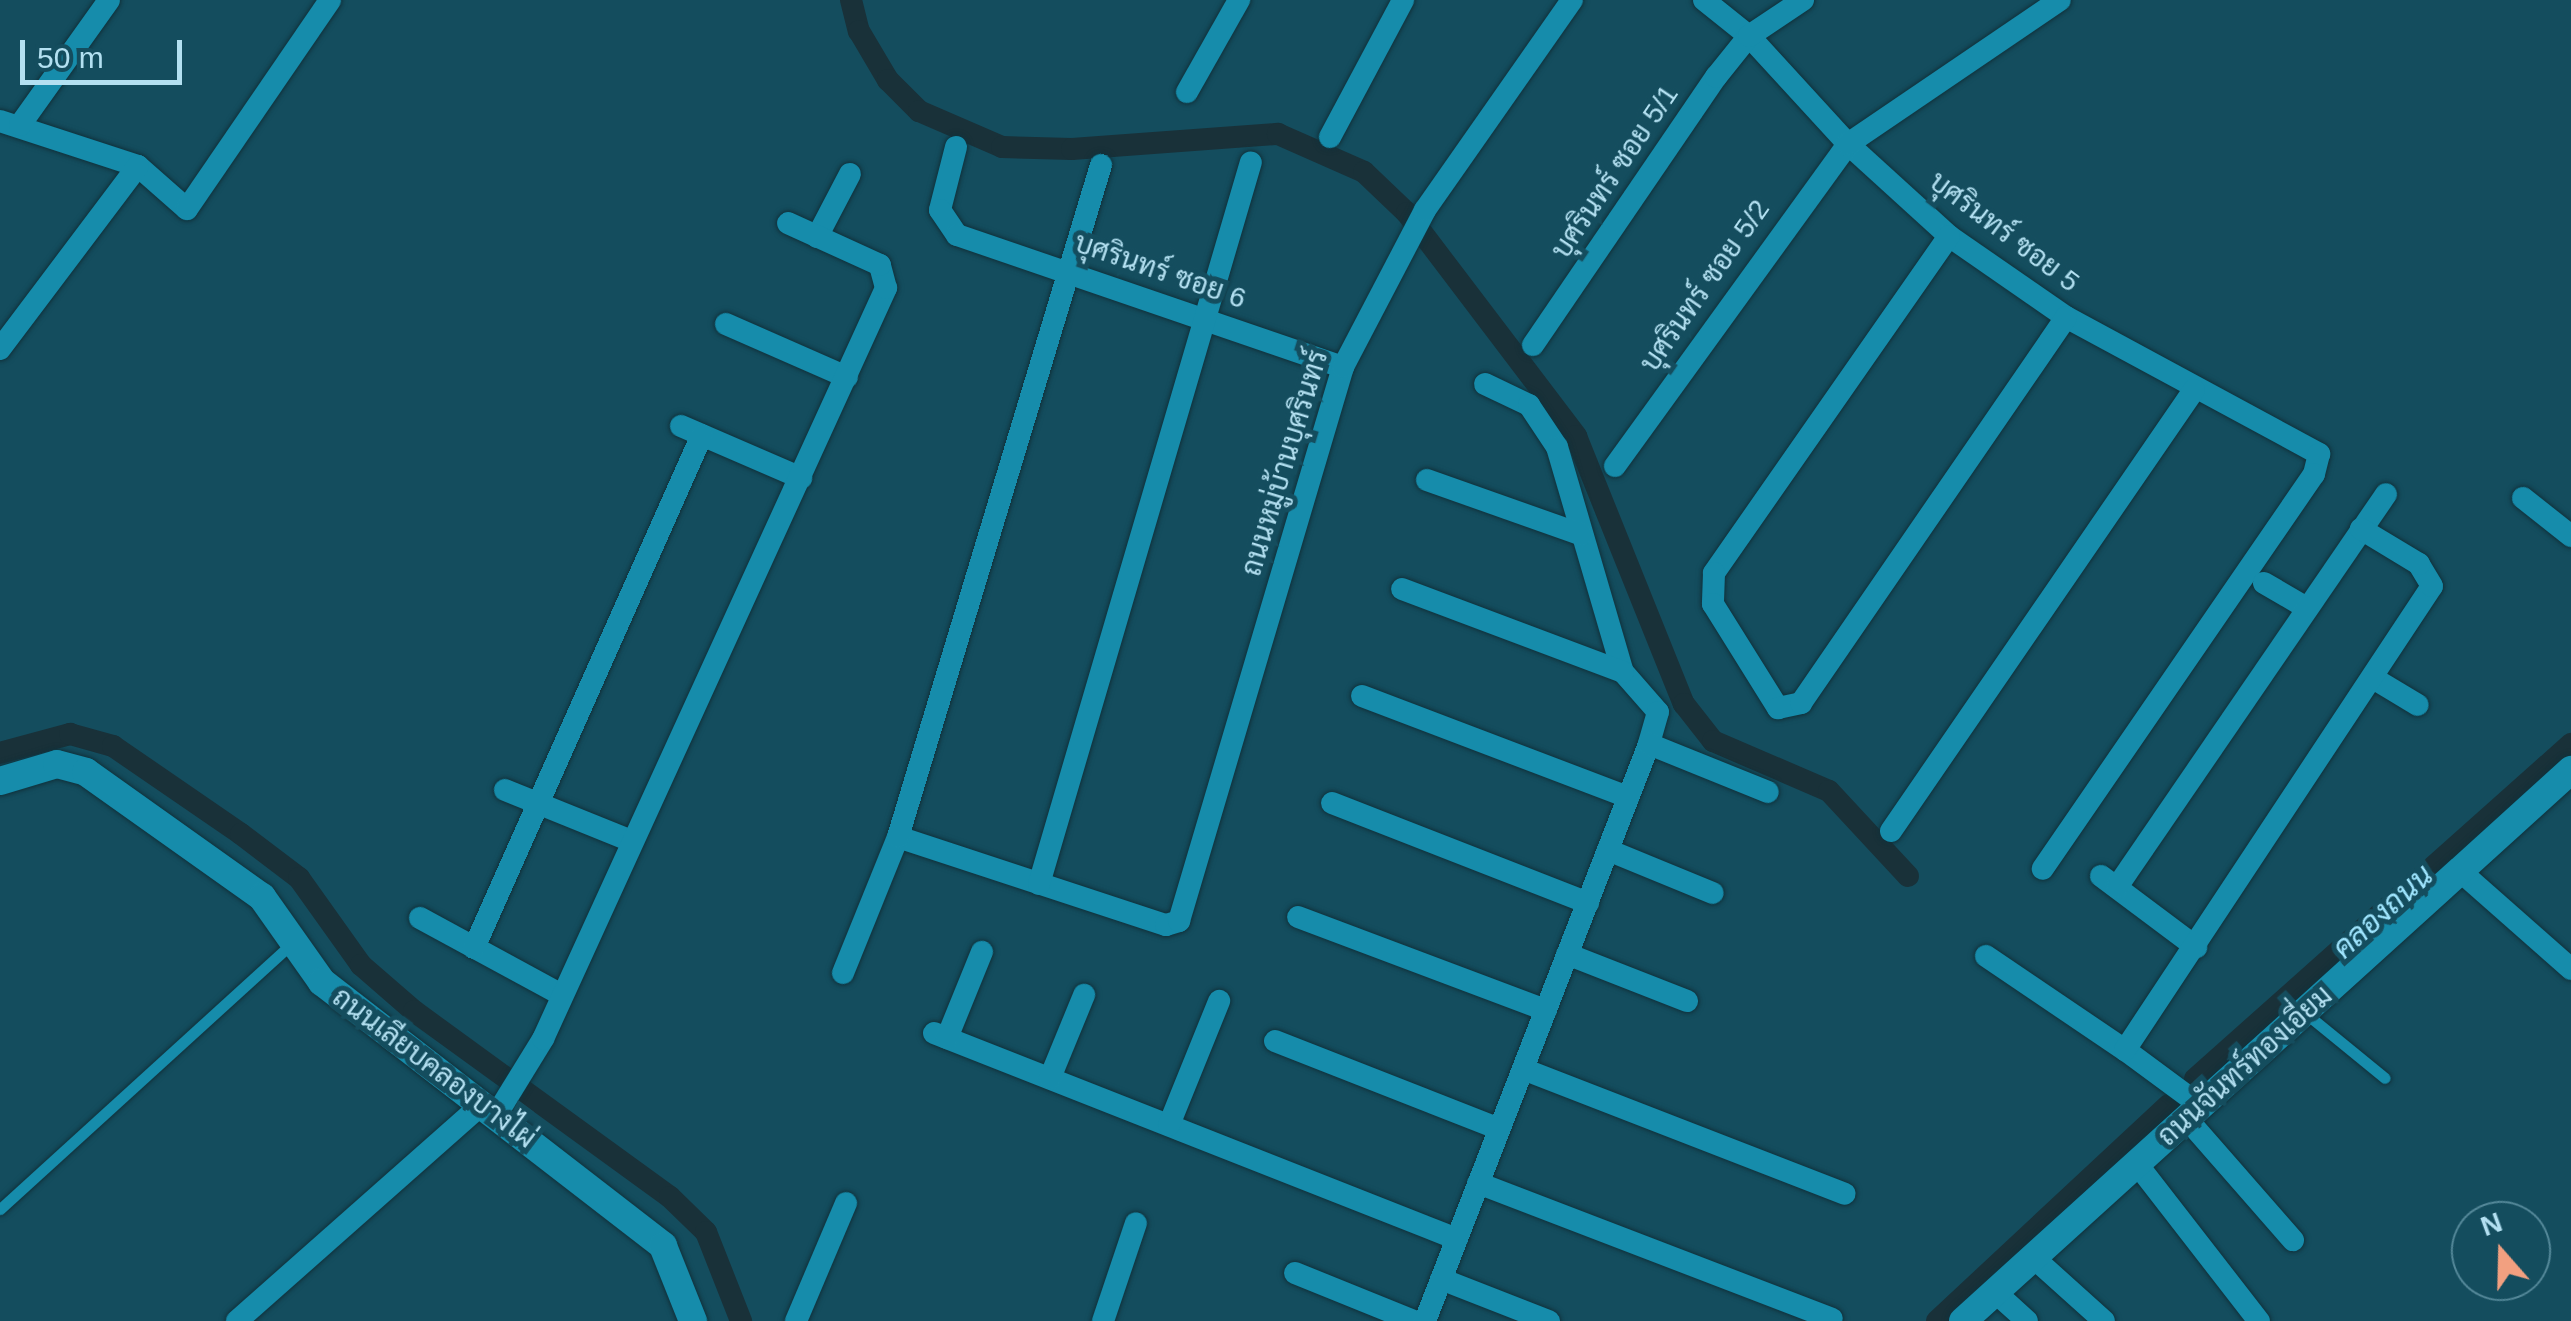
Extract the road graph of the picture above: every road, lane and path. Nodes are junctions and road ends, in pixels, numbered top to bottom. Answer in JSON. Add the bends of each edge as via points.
{"nodes":[{"id":1,"x":109,"y":0,"type":"edge"},
{"id":2,"x":330,"y":0,"type":"edge"},
{"id":3,"x":1239,"y":0,"type":"edge"},
{"id":4,"x":1402,"y":0,"type":"edge"},
{"id":5,"x":1572,"y":0,"type":"edge"},
{"id":6,"x":1704,"y":0,"type":"edge"},
{"id":7,"x":1803,"y":0,"type":"edge"},
{"id":8,"x":2060,"y":0,"type":"edge"},
{"id":9,"x":1749,"y":36,"type":"junction"},
{"id":10,"x":1186,"y":92,"type":"dead end"},
{"id":11,"x":10,"y":122,"type":"edge"},
{"id":12,"x":1330,"y":137,"type":"dead end"},
{"id":13,"x":1848,"y":144,"type":"junction"},
{"id":14,"x":956,"y":146,"type":"dead end"},
{"id":15,"x":1251,"y":162,"type":"dead end"},
{"id":16,"x":1101,"y":164,"type":"dead end"},
{"id":17,"x":138,"y":166,"type":"junction"},
{"id":18,"x":850,"y":174,"type":"dead end"},
{"id":19,"x":788,"y":223,"type":"dead end"},
{"id":20,"x":817,"y":236,"type":"junction"},
{"id":21,"x":1949,"y":236,"type":"junction"},
{"id":22,"x":1070,"y":273,"type":"junction"},
{"id":23,"x":1208,"y":318,"type":"junction"},
{"id":24,"x":2066,"y":318,"type":"junction"},
{"id":25,"x":726,"y":324,"type":"dead end"},
{"id":26,"x":1533,"y":345,"type":"dead end"},
{"id":27,"x":0,"y":350,"type":"edge"},
{"id":28,"x":1342,"y":367,"type":"junction"},
{"id":29,"x":847,"y":377,"type":"junction"},
{"id":30,"x":1485,"y":384,"type":"dead end"},
{"id":31,"x":2194,"y":390,"type":"junction"},
{"id":32,"x":1614,"y":466,"type":"dead end"},
{"id":33,"x":800,"y":478,"type":"junction"},
{"id":34,"x":1427,"y":480,"type":"dead end"},
{"id":35,"x":2386,"y":494,"type":"dead end"},
{"id":36,"x":2523,"y":498,"type":"dead end"},
{"id":37,"x":2361,"y":528,"type":"junction"},
{"id":38,"x":1582,"y":535,"type":"junction"},
{"id":39,"x":2571,"y":536,"type":"edge"},
{"id":40,"x":2264,"y":583,"type":"dead end"},
{"id":41,"x":1402,"y":590,"type":"dead end"},
{"id":42,"x":2307,"y":608,"type":"junction"},
{"id":43,"x":1623,"y":672,"type":"junction"},
{"id":44,"x":2372,"y":678,"type":"junction"},
{"id":45,"x":1362,"y":696,"type":"dead end"},
{"id":46,"x":2418,"y":705,"type":"dead end"},
{"id":47,"x":1649,"y":744,"type":"junction"},
{"id":48,"x":2571,"y":770,"type":"edge"},
{"id":49,"x":0,"y":781,"type":"edge"},
{"id":50,"x":505,"y":790,"type":"dead end"},
{"id":51,"x":1768,"y":792,"type":"dead end"},
{"id":52,"x":1628,"y":798,"type":"junction"},
{"id":53,"x":1332,"y":803,"type":"dead end"},
{"id":54,"x":540,"y":805,"type":"junction"},
{"id":55,"x":1891,"y":831,"type":"dead end"},
{"id":56,"x":898,"y":836,"type":"junction"},
{"id":57,"x":631,"y":841,"type":"junction"},
{"id":58,"x":1608,"y":850,"type":"junction"},
{"id":59,"x":2043,"y":870,"type":"dead end"},
{"id":60,"x":2460,"y":871,"type":"junction"},
{"id":61,"x":1039,"y":884,"type":"junction"},
{"id":62,"x":1713,"y":893,"type":"dead end"},
{"id":63,"x":1588,"y":903,"type":"junction"},
{"id":64,"x":1298,"y":917,"type":"dead end"},
{"id":65,"x":420,"y":918,"type":"dead end"},
{"id":66,"x":294,"y":942,"type":"junction"},
{"id":67,"x":2196,"y":947,"type":"junction"},
{"id":68,"x":474,"y":948,"type":"junction"},
{"id":69,"x":982,"y":952,"type":"dead end"},
{"id":70,"x":1568,"y":954,"type":"junction"},
{"id":71,"x":1986,"y":956,"type":"dead end"},
{"id":72,"x":2571,"y":968,"type":"edge"},
{"id":73,"x":843,"y":973,"type":"dead end"},
{"id":74,"x":560,"y":994,"type":"junction"},
{"id":75,"x":1084,"y":995,"type":"dead end"},
{"id":76,"x":1219,"y":1001,"type":"dead end"},
{"id":77,"x":1687,"y":1001,"type":"dead end"},
{"id":78,"x":1546,"y":1010,"type":"junction"},
{"id":79,"x":2304,"y":1012,"type":"junction"},
{"id":80,"x":1275,"y":1041,"type":"dead end"},
{"id":81,"x":2125,"y":1050,"type":"junction"},
{"id":82,"x":1523,"y":1068,"type":"junction"},
{"id":83,"x":1050,"y":1078,"type":"junction"},
{"id":84,"x":2385,"y":1078,"type":"dead end"},
{"id":85,"x":2189,"y":1105,"type":"junction"},
{"id":86,"x":494,"y":1107,"type":"junction"},
{"id":87,"x":1170,"y":1124,"type":"junction"},
{"id":88,"x":1499,"y":1129,"type":"junction"},
{"id":89,"x":2137,"y":1164,"type":"junction"},
{"id":90,"x":1478,"y":1183,"type":"junction"},
{"id":91,"x":1845,"y":1194,"type":"dead end"},
{"id":92,"x":846,"y":1203,"type":"dead end"},
{"id":93,"x":0,"y":1209,"type":"edge"},
{"id":94,"x":1136,"y":1223,"type":"dead end"},
{"id":95,"x":1457,"y":1239,"type":"junction"},
{"id":96,"x":2293,"y":1240,"type":"dead end"},
{"id":97,"x":2034,"y":1258,"type":"junction"},
{"id":98,"x":1295,"y":1273,"type":"dead end"},
{"id":99,"x":1441,"y":1279,"type":"junction"},
{"id":100,"x":1995,"y":1292,"type":"junction"},
{"id":101,"x":1538,"y":1319,"type":"edge"},
{"id":102,"x":1832,"y":1319,"type":"edge"},
{"id":103,"x":238,"y":1321,"type":"edge"},
{"id":104,"x":693,"y":1321,"type":"edge"},
{"id":105,"x":796,"y":1321,"type":"edge"},
{"id":106,"x":1103,"y":1321,"type":"edge"},
{"id":107,"x":1414,"y":1321,"type":"edge"},
{"id":108,"x":1425,"y":1321,"type":"edge"},
{"id":109,"x":1963,"y":1321,"type":"edge"},
{"id":110,"x":2026,"y":1321,"type":"edge"},
{"id":111,"x":2104,"y":1321,"type":"edge"},
{"id":112,"x":2259,"y":1321,"type":"edge"}],
"edges":[{"from":1,"to":11,"type":"street"},
{"from":2,"to":17,"type":"street","via":[[187,209]]},
{"from":3,"to":10,"type":"street"},
{"from":4,"to":12,"type":"street"},
{"from":5,"to":28,"type":"street","name":"ถนนหมู่บ้านบุศรินทร์","via":[[1425,210]]},
{"from":6,"to":9,"type":"street","name":"บุศรินทร์ ซอย 5"},
{"from":7,"to":9,"type":"street"},
{"from":8,"to":13,"type":"street","name":"บุศรินทร์ ซอย 5/2"},
{"from":9,"to":13,"type":"street","name":"บุศรินทร์ ซอย 5"},
{"from":9,"to":26,"type":"street","name":"บุศรินทร์ ซอย 5/1"},
{"from":11,"to":17,"type":"street"},
{"from":13,"to":21,"type":"street","name":"บุศรินทร์ ซอย 5"},
{"from":13,"to":32,"type":"street","name":"บุศรินทร์ ซอย 5/2"},
{"from":14,"to":22,"type":"street","name":"บุศรินทร์ ซอย 6","via":[[940,210],[957,234]]},
{"from":15,"to":23,"type":"street"},
{"from":16,"to":22,"type":"street"},
{"from":17,"to":27,"type":"street"},
{"from":18,"to":20,"type":"street"},
{"from":19,"to":20,"type":"street"},
{"from":20,"to":29,"type":"street","via":[[886,271],[886,288]]},
{"from":21,"to":24,"type":"street","name":"บุศรินทร์ ซอย 5"},
{"from":21,"to":24,"type":"street","via":[[1714,573],[1713,604],[1778,708],[1801,703]]},
{"from":22,"to":23,"type":"street","name":"บุศรินทร์ ซอย 6"},
{"from":22,"to":56,"type":"street"},
{"from":23,"to":28,"type":"street","name":"บุศรินทร์ ซอย 6"},
{"from":23,"to":61,"type":"street"},
{"from":24,"to":31,"type":"street","name":"บุศรินทร์ ซอย 5"},
{"from":25,"to":29,"type":"street"},
{"from":28,"to":61,"type":"street","name":"ถนนหมู่บ้านบุศรินทร์","via":[[1182,915],[1166,925]]},
{"from":29,"to":33,"type":"street"},
{"from":30,"to":38,"type":"street","via":[[1529,405],[1548,433]]},
{"from":31,"to":55,"type":"street"},
{"from":31,"to":59,"type":"street","name":"บุศรินทร์ ซอย 5","via":[[2315,448],[2321,459]]},
{"from":33,"to":54,"type":"street","via":[[692,431]]},
{"from":33,"to":57,"type":"street"},
{"from":34,"to":38,"type":"street"},
{"from":35,"to":37,"type":"street"},
{"from":36,"to":39,"type":"street"},
{"from":37,"to":42,"type":"street"},
{"from":37,"to":44,"type":"street","via":[[2419,564],[2432,586]]},
{"from":38,"to":43,"type":"street"},
{"from":40,"to":42,"type":"street"},
{"from":41,"to":43,"type":"street"},
{"from":42,"to":67,"type":"street","via":[[2109,882]]},
{"from":43,"to":47,"type":"street","via":[[1658,712]]},
{"from":44,"to":46,"type":"street"},
{"from":44,"to":67,"type":"street"},
{"from":45,"to":52,"type":"street"},
{"from":47,"to":51,"type":"street"},
{"from":47,"to":52,"type":"street"},
{"from":48,"to":60,"type":"street","name":"ถนนจันทร์ทองเอี่ยม"},
{"from":49,"to":66,"type":"street","name":"ถนนเลียบคลองบางไผ่","via":[[57,764],[86,772],[262,897]]},
{"from":50,"to":54,"type":"street"},
{"from":52,"to":58,"type":"street"},
{"from":53,"to":63,"type":"street"},
{"from":54,"to":57,"type":"street"},
{"from":54,"to":68,"type":"street"},
{"from":56,"to":61,"type":"street"},
{"from":56,"to":73,"type":"street"},
{"from":57,"to":74,"type":"street"},
{"from":58,"to":62,"type":"street"},
{"from":58,"to":63,"type":"street"},
{"from":60,"to":72,"type":"street"},
{"from":60,"to":79,"type":"street","name":"ถนนจันทร์ทองเอี่ยม"},
{"from":63,"to":70,"type":"street"},
{"from":64,"to":78,"type":"street"},
{"from":65,"to":68,"type":"street"},
{"from":66,"to":86,"type":"street","name":"ถนนเลียบคลองบางไผ่","via":[[322,982]]},
{"from":66,"to":93,"type":"lane"},
{"from":67,"to":81,"type":"street"},
{"from":68,"to":74,"type":"street"},
{"from":69,"to":83,"type":"street","via":[[940,1035]]},
{"from":70,"to":77,"type":"street"},
{"from":70,"to":78,"type":"street"},
{"from":71,"to":81,"type":"street"},
{"from":74,"to":86,"type":"street","via":[[531,1062]]},
{"from":75,"to":83,"type":"street"},
{"from":76,"to":87,"type":"street"},
{"from":78,"to":82,"type":"street"},
{"from":79,"to":84,"type":"lane"},
{"from":79,"to":85,"type":"street","name":"ถนนจันทร์ทองเอี่ยม"},
{"from":80,"to":88,"type":"street"},
{"from":81,"to":85,"type":"street"},
{"from":82,"to":88,"type":"street"},
{"from":82,"to":91,"type":"street"},
{"from":83,"to":87,"type":"street"},
{"from":85,"to":89,"type":"street","name":"ถนนจันทร์ทองเอี่ยม"},
{"from":85,"to":96,"type":"street"},
{"from":86,"to":103,"type":"street"},
{"from":86,"to":104,"type":"street","name":"ถนนเลียบคลองบางไผ่","via":[[663,1246]]},
{"from":87,"to":95,"type":"street"},
{"from":88,"to":90,"type":"street"},
{"from":89,"to":97,"type":"street","name":"ถนนจันทร์ทองเอี่ยม"},
{"from":89,"to":112,"type":"street"},
{"from":90,"to":95,"type":"street"},
{"from":90,"to":102,"type":"street"},
{"from":92,"to":105,"type":"street"},
{"from":94,"to":106,"type":"street"},
{"from":95,"to":99,"type":"street"},
{"from":97,"to":100,"type":"street","name":"ถนนจันทร์ทองเอี่ยม"},
{"from":97,"to":111,"type":"street"},
{"from":98,"to":107,"type":"street"},
{"from":99,"to":101,"type":"street"},
{"from":99,"to":108,"type":"street"},
{"from":100,"to":109,"type":"street","name":"ถนนจันทร์ทองเอี่ยม"},
{"from":100,"to":110,"type":"street"}]}
